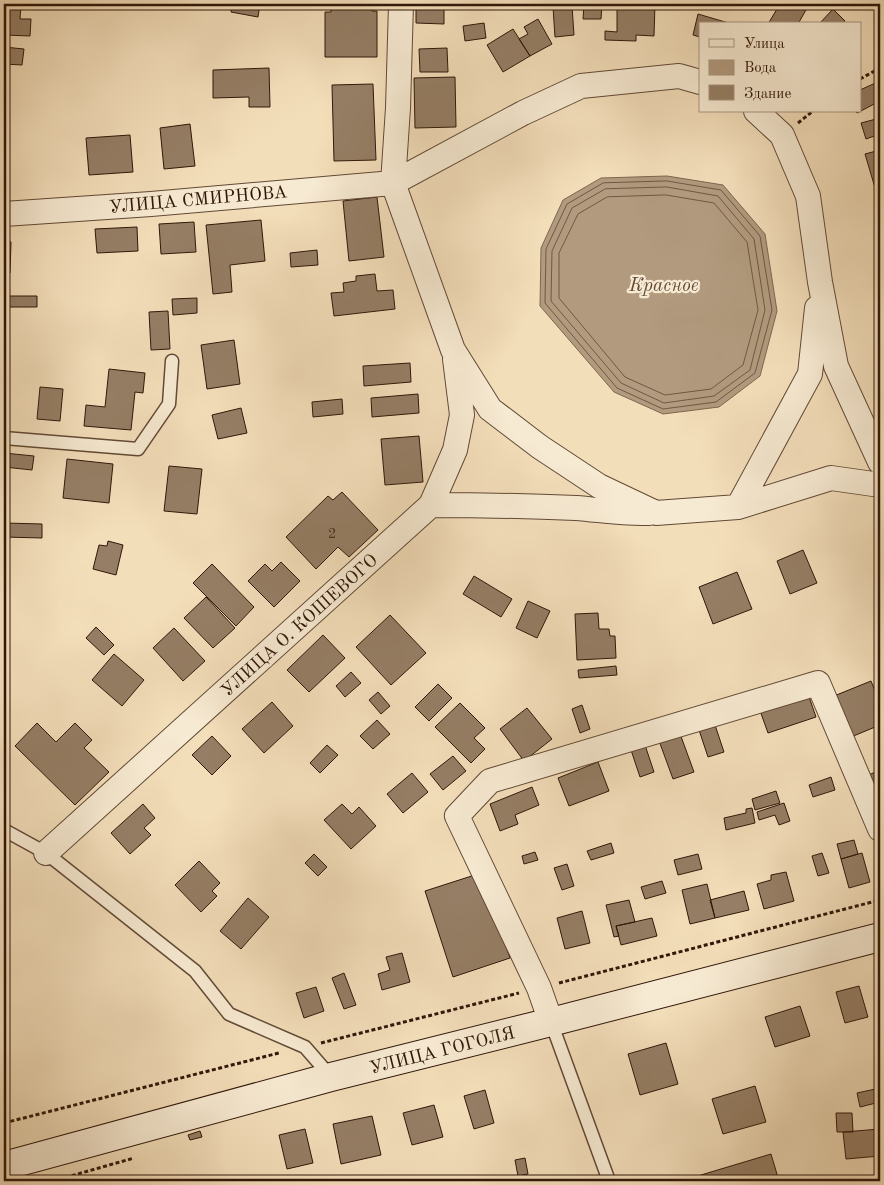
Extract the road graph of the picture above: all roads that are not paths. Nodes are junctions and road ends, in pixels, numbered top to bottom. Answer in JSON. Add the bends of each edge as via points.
{"nodes":[{"id":1,"x":401,"y":4,"type":"edge"},
{"id":2,"x":699,"y":82,"type":"edge"},
{"id":3,"x":757,"y":112,"type":"edge"},
{"id":4,"x":393,"y":183,"type":"junction"},
{"id":5,"x":4,"y":214,"type":"edge"},
{"id":6,"x":820,"y":282,"type":"junction"},
{"id":7,"x":453,"y":350,"type":"junction"},
{"id":8,"x":172,"y":361,"type":"dead end"},
{"id":9,"x":4,"y":438,"type":"edge"},
{"id":10,"x":880,"y":462,"type":"edge"},
{"id":11,"x":880,"y":485,"type":"edge"},
{"id":12,"x":431,"y":505,"type":"junction"},
{"id":13,"x":738,"y":507,"type":"junction"},
{"id":14,"x":656,"y":513,"type":"junction"},
{"id":15,"x":880,"y":829,"type":"edge"},
{"id":16,"x":4,"y":830,"type":"edge"},
{"id":17,"x":46,"y":853,"type":"junction"},
{"id":18,"x":880,"y":937,"type":"edge"},
{"id":19,"x":551,"y":1022,"type":"junction"},
{"id":20,"x":331,"y":1077,"type":"junction"},
{"id":21,"x":4,"y":1166,"type":"edge"},
{"id":22,"x":608,"y":1181,"type":"edge"}],
"edges":[{"from":1,"to":4,"type":"street"},
{"from":2,"to":4,"type":"street","via":[[679,76],[581,86],[522,113]]},
{"from":3,"to":6,"type":"street","via":[[782,135],[808,196]]},
{"from":4,"to":5,"type":"street","name":"УЛИЦА СМИРНОВА"},
{"from":4,"to":7,"type":"street"},
{"from":6,"to":10,"type":"street","via":[[836,366]]},
{"from":6,"to":13,"type":"street","via":[[810,374]]},
{"from":7,"to":12,"type":"street","name":"УЛИЦА О. КОШЕВОГО","via":[[462,416],[455,450]]},
{"from":7,"to":14,"type":"street","via":[[490,409],[599,486]]},
{"from":8,"to":9,"type":"lane","via":[[169,404],[138,449]]},
{"from":11,"to":13,"type":"street","via":[[831,478]]},
{"from":12,"to":14,"type":"street","via":[[500,504],[629,514]]},
{"from":12,"to":17,"type":"street","name":"УЛИЦА О. КОШЕВОГО"},
{"from":13,"to":14,"type":"street"},
{"from":15,"to":19,"type":"street","via":[[818,683],[490,781],[457,816],[539,988]]},
{"from":16,"to":17,"type":"lane"},
{"from":17,"to":20,"type":"lane","via":[[195,971],[229,1014],[305,1047]]},
{"from":18,"to":19,"type":"main road","name":"УЛИЦА ГОГОЛЯ"},
{"from":19,"to":20,"type":"main road","name":"УЛИЦА ГОГОЛЯ"},
{"from":19,"to":22,"type":"lane"},
{"from":20,"to":21,"type":"main road","name":"УЛИЦА ГОГОЛЯ"}]}
